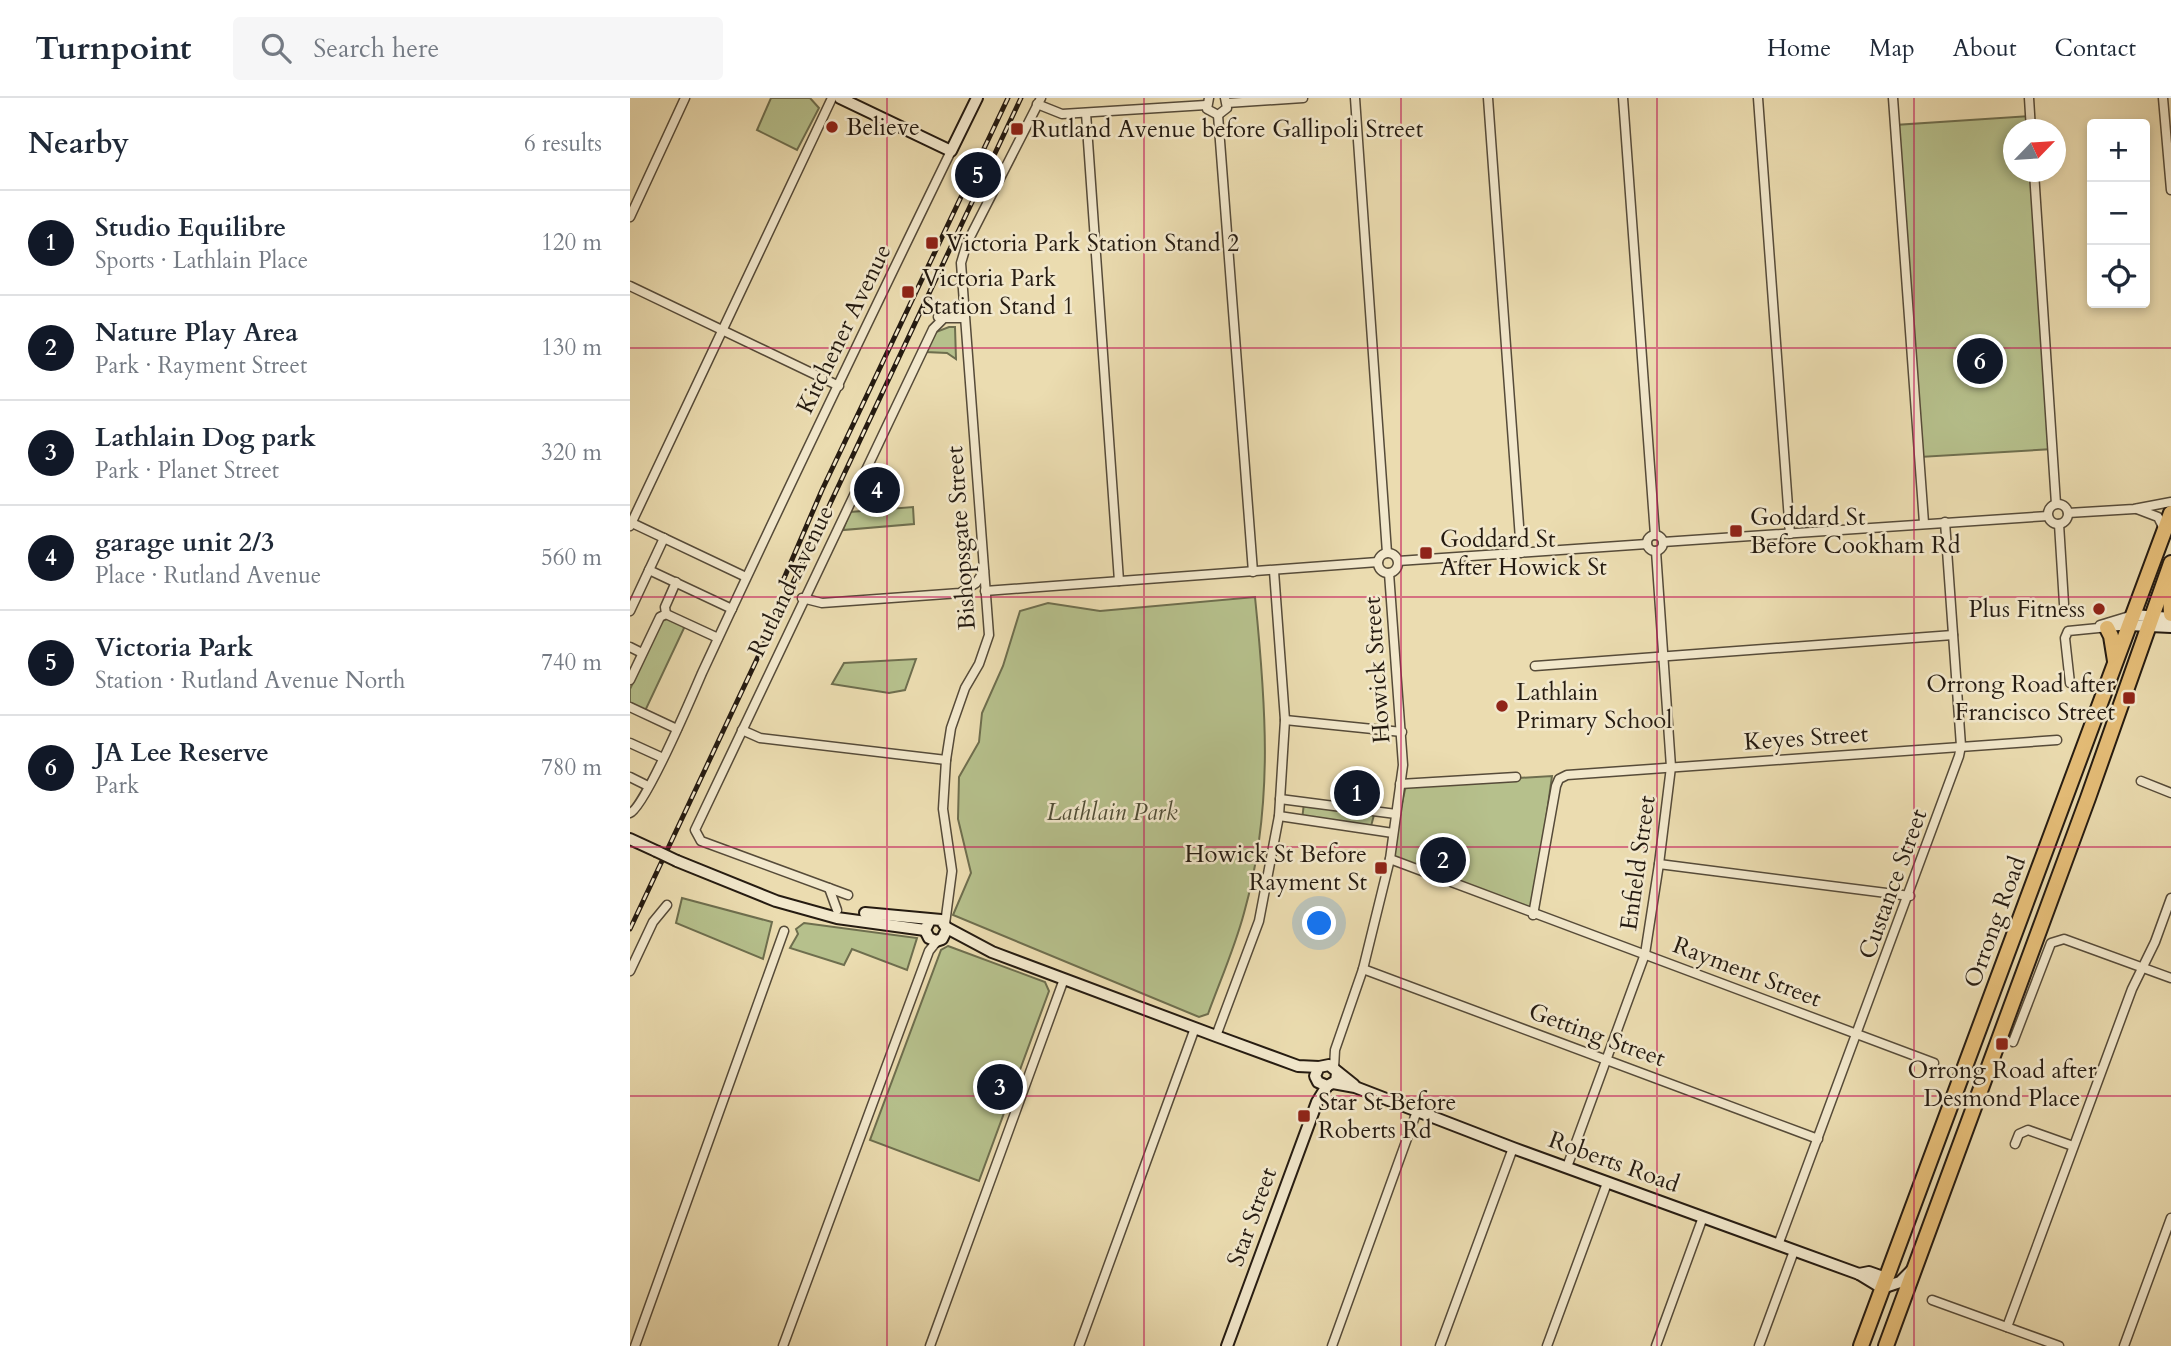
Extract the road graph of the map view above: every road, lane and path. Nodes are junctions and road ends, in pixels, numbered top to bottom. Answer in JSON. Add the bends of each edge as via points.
{"nodes":[{"id":1,"x":685,"y":98,"type":"edge"},
{"id":2,"x":832,"y":98,"type":"edge"},
{"id":3,"x":840,"y":98,"type":"edge"},
{"id":4,"x":977,"y":98,"type":"edge"},
{"id":5,"x":1303,"y":98,"type":"edge"},
{"id":6,"x":1354,"y":98,"type":"edge"},
{"id":7,"x":1488,"y":98,"type":"edge"},
{"id":8,"x":1623,"y":98,"type":"edge"},
{"id":9,"x":1758,"y":98,"type":"edge"},
{"id":10,"x":1893,"y":98,"type":"edge"},
{"id":11,"x":2029,"y":98,"type":"edge"},
{"id":12,"x":2163,"y":98,"type":"edge"},
{"id":13,"x":1039,"y":101,"type":"edge"},
{"id":14,"x":1207,"y":101,"type":"edge"},
{"id":15,"x":1226,"y":101,"type":"edge"},
{"id":16,"x":1086,"y":113,"type":"junction"},
{"id":17,"x":1218,"y":116,"type":"junction"},
{"id":18,"x":2030,"y":119,"type":"edge"},
{"id":19,"x":951,"y":151,"type":"junction"},
{"id":20,"x":2035,"y":182,"type":"edge"},
{"id":21,"x":2171,"y":190,"type":"edge"},
{"id":22,"x":630,"y":217,"type":"edge"},
{"id":23,"x":630,"y":286,"type":"edge"},
{"id":24,"x":963,"y":306,"type":"junction"},
{"id":25,"x":964,"y":318,"type":"junction"},
{"id":26,"x":724,"y":330,"type":"junction"},
{"id":27,"x":925,"y":344,"type":"junction"},
{"id":28,"x":839,"y":386,"type":"junction"},
{"id":29,"x":2171,"y":502,"type":"edge"},
{"id":30,"x":2056,"y":504,"type":"junction"},
{"id":31,"x":2134,"y":509,"type":"junction"},
{"id":32,"x":2068,"y":513,"type":"junction"},
{"id":33,"x":2171,"y":513,"type":"edge"},
{"id":34,"x":2048,"y":516,"type":"junction"},
{"id":35,"x":1945,"y":522,"type":"junction"},
{"id":36,"x":631,"y":523,"type":"edge"},
{"id":37,"x":1924,"y":523,"type":"junction"},
{"id":38,"x":2059,"y":524,"type":"junction"},
{"id":39,"x":2164,"y":530,"type":"junction"},
{"id":40,"x":1790,"y":534,"type":"junction"},
{"id":41,"x":1655,"y":535,"type":"junction"},
{"id":42,"x":664,"y":538,"type":"junction"},
{"id":43,"x":1663,"y":542,"type":"junction"},
{"id":44,"x":1647,"y":544,"type":"junction"},
{"id":45,"x":1656,"y":551,"type":"junction"},
{"id":46,"x":1387,"y":553,"type":"junction"},
{"id":47,"x":1521,"y":553,"type":"junction"},
{"id":48,"x":1398,"y":561,"type":"junction"},
{"id":49,"x":1378,"y":562,"type":"junction"},
{"id":50,"x":2170,"y":565,"type":"edge"},
{"id":51,"x":649,"y":570,"type":"junction"},
{"id":52,"x":1273,"y":571,"type":"junction"},
{"id":53,"x":984,"y":572,"type":"junction"},
{"id":54,"x":1253,"y":572,"type":"junction"},
{"id":55,"x":1389,"y":573,"type":"junction"},
{"id":56,"x":746,"y":577,"type":"junction"},
{"id":57,"x":1119,"y":581,"type":"junction"},
{"id":58,"x":676,"y":582,"type":"junction"},
{"id":59,"x":985,"y":591,"type":"junction"},
{"id":60,"x":803,"y":598,"type":"junction"},
{"id":61,"x":2064,"y":604,"type":"dead end"},
{"id":62,"x":732,"y":609,"type":"junction"},
{"id":63,"x":630,"y":611,"type":"edge"},
{"id":64,"x":666,"y":614,"type":"junction"},
{"id":65,"x":2171,"y":616,"type":"edge"},
{"id":66,"x":2131,"y":620,"type":"junction"},
{"id":67,"x":2149,"y":620,"type":"junction"},
{"id":68,"x":2102,"y":627,"type":"junction"},
{"id":69,"x":2171,"y":627,"type":"edge"},
{"id":70,"x":1953,"y":635,"type":"junction"},
{"id":71,"x":718,"y":638,"type":"junction"},
{"id":72,"x":630,"y":647,"type":"edge"},
{"id":73,"x":642,"y":653,"type":"junction"},
{"id":74,"x":1664,"y":658,"type":"junction"},
{"id":75,"x":2115,"y":663,"type":"junction"},
{"id":76,"x":1535,"y":666,"type":"dead end"},
{"id":77,"x":630,"y":680,"type":"edge"},
{"id":78,"x":2070,"y":683,"type":"dead end"},
{"id":79,"x":630,"y":707,"type":"edge"},
{"id":80,"x":1285,"y":720,"type":"junction"},
{"id":81,"x":677,"y":729,"type":"junction"},
{"id":82,"x":742,"y":730,"type":"junction"},
{"id":83,"x":1402,"y":732,"type":"junction"},
{"id":84,"x":2057,"y":740,"type":"dead end"},
{"id":85,"x":630,"y":743,"type":"edge"},
{"id":86,"x":1961,"y":746,"type":"junction"},
{"id":87,"x":663,"y":758,"type":"junction"},
{"id":88,"x":946,"y":760,"type":"junction"},
{"id":89,"x":1671,"y":767,"type":"junction"},
{"id":90,"x":630,"y":777,"type":"edge"},
{"id":91,"x":1516,"y":777,"type":"dead end"},
{"id":92,"x":2141,"y":782,"type":"dead end"},
{"id":93,"x":1400,"y":784,"type":"junction"},
{"id":94,"x":648,"y":786,"type":"junction"},
{"id":95,"x":2171,"y":793,"type":"edge"},
{"id":96,"x":1280,"y":799,"type":"junction"},
{"id":97,"x":1304,"y":803,"type":"junction"},
{"id":98,"x":1375,"y":811,"type":"junction"},
{"id":99,"x":630,"y":813,"type":"edge"},
{"id":100,"x":1396,"y":814,"type":"junction"},
{"id":101,"x":1279,"y":816,"type":"junction"},
{"id":102,"x":1302,"y":820,"type":"junction"},
{"id":103,"x":1370,"y":830,"type":"junction"},
{"id":104,"x":1393,"y":833,"type":"junction"},
{"id":105,"x":630,"y":839,"type":"edge"},
{"id":106,"x":1390,"y":859,"type":"junction"},
{"id":107,"x":1659,"y":864,"type":"junction"},
{"id":108,"x":830,"y":888,"type":"junction"},
{"id":109,"x":848,"y":895,"type":"dead end"},
{"id":110,"x":1910,"y":896,"type":"junction"},
{"id":111,"x":2171,"y":898,"type":"edge"},
{"id":112,"x":667,"y":905,"type":"dead end"},
{"id":113,"x":945,"y":905,"type":"junction"},
{"id":114,"x":837,"y":910,"type":"junction"},
{"id":115,"x":817,"y":911,"type":"junction"},
{"id":116,"x":1533,"y":915,"type":"junction"},
{"id":117,"x":946,"y":926,"type":"junction"},
{"id":118,"x":784,"y":932,"type":"dead end"},
{"id":119,"x":932,"y":932,"type":"junction"},
{"id":120,"x":992,"y":952,"type":"junction"},
{"id":121,"x":1645,"y":954,"type":"junction"},
{"id":122,"x":2144,"y":967,"type":"junction"},
{"id":123,"x":1363,"y":969,"type":"junction"},
{"id":124,"x":630,"y":971,"type":"edge"},
{"id":125,"x":2171,"y":978,"type":"edge"},
{"id":126,"x":1064,"y":979,"type":"junction"},
{"id":127,"x":1195,"y":1028,"type":"junction"},
{"id":128,"x":1858,"y":1035,"type":"junction"},
{"id":129,"x":1216,"y":1036,"type":"junction"},
{"id":130,"x":2013,"y":1042,"type":"dead end"},
{"id":131,"x":1605,"y":1059,"type":"junction"},
{"id":132,"x":1934,"y":1063,"type":"dead end"},
{"id":133,"x":1326,"y":1075,"type":"junction"},
{"id":134,"x":1417,"y":1111,"type":"junction"},
{"id":135,"x":1818,"y":1139,"type":"junction"},
{"id":136,"x":2015,"y":1144,"type":"dead end"},
{"id":137,"x":2073,"y":1146,"type":"junction"},
{"id":138,"x":1513,"y":1148,"type":"junction"},
{"id":139,"x":1567,"y":1167,"type":"junction"},
{"id":140,"x":1607,"y":1183,"type":"junction"},
{"id":141,"x":1703,"y":1217,"type":"junction"},
{"id":142,"x":2171,"y":1218,"type":"edge"},
{"id":143,"x":1779,"y":1244,"type":"junction"},
{"id":144,"x":1794,"y":1251,"type":"junction"},
{"id":145,"x":1913,"y":1269,"type":"junction"},
{"id":146,"x":1884,"y":1283,"type":"junction"},
{"id":147,"x":1932,"y":1300,"type":"dead end"},
{"id":148,"x":2007,"y":1327,"type":"junction"},
{"id":149,"x":635,"y":1346,"type":"edge"},
{"id":150,"x":783,"y":1346,"type":"edge"},
{"id":151,"x":930,"y":1346,"type":"edge"},
{"id":152,"x":1079,"y":1346,"type":"edge"},
{"id":153,"x":1227,"y":1346,"type":"edge"},
{"id":154,"x":1332,"y":1346,"type":"edge"},
{"id":155,"x":1440,"y":1346,"type":"edge"},
{"id":156,"x":1547,"y":1346,"type":"edge"},
{"id":157,"x":1656,"y":1346,"type":"edge"},
{"id":158,"x":1759,"y":1346,"type":"edge"},
{"id":159,"x":1861,"y":1346,"type":"edge"},
{"id":160,"x":1885,"y":1346,"type":"edge"},
{"id":161,"x":2059,"y":1346,"type":"edge"},
{"id":162,"x":2124,"y":1346,"type":"edge"}],
"edges":[{"from":1,"to":22,"type":"street"},
{"from":2,"to":26,"type":"street"},
{"from":3,"to":19,"type":"main road"},
{"from":4,"to":19,"type":"main road","name":"Kitchener Avenue"},
{"from":5,"to":15,"type":"street"},
{"from":6,"to":46,"type":"street"},
{"from":7,"to":47,"type":"street"},
{"from":8,"to":41,"type":"street"},
{"from":9,"to":40,"type":"street"},
{"from":10,"to":37,"type":"street"},
{"from":11,"to":18,"type":"street"},
{"from":12,"to":21,"type":"street"},
{"from":13,"to":16,"type":"street","via":[[1062,114]]},
{"from":13,"to":24,"type":"street","name":"Bishopsgate Street","via":[[967,243],[961,263]]},
{"from":14,"to":16,"type":"street"},
{"from":14,"to":17,"type":"street","via":[[1210,113]]},
{"from":15,"to":17,"type":"street","via":[[1225,111]]},
{"from":16,"to":57,"type":"street"},
{"from":17,"to":54,"type":"street"},
{"from":19,"to":28,"type":"street","name":"Kitchener Avenue"},
{"from":20,"to":30,"type":"street"},
{"from":23,"to":26,"type":"street"},
{"from":24,"to":25,"type":"street","name":"Bishopsgate Street"},
{"from":24,"to":27,"type":"street","name":"Rutland Avenue","via":[[936,318]]},
{"from":25,"to":27,"type":"street","name":"Rutland Avenue","via":[[940,320]]},
{"from":25,"to":53,"type":"street","name":"Bishopsgate Street"},
{"from":26,"to":28,"type":"street"},
{"from":26,"to":36,"type":"street"},
{"from":27,"to":60,"type":"street","name":"Rutland Avenue"},
{"from":28,"to":56,"type":"street","name":"Kitchener Avenue"},
{"from":29,"to":31,"type":"street"},
{"from":30,"to":32,"type":"street"},
{"from":30,"to":34,"type":"street"},
{"from":31,"to":32,"type":"street"},
{"from":31,"to":39,"type":"street","via":[[2158,517]]},
{"from":32,"to":38,"type":"street"},
{"from":33,"to":39,"type":"highway","name":"Orrong Road"},
{"from":34,"to":35,"type":"street"},
{"from":34,"to":38,"type":"street"},
{"from":35,"to":37,"type":"street"},
{"from":35,"to":70,"type":"street","name":"Custance Street"},
{"from":36,"to":42,"type":"street"},
{"from":37,"to":40,"type":"street"},
{"from":38,"to":61,"type":"street"},
{"from":39,"to":66,"type":"highway","name":"Orrong Road"},
{"from":40,"to":43,"type":"street"},
{"from":41,"to":43,"type":"street"},
{"from":41,"to":44,"type":"street"},
{"from":42,"to":51,"type":"street"},
{"from":42,"to":56,"type":"street"},
{"from":43,"to":45,"type":"street"},
{"from":44,"to":45,"type":"street"},
{"from":44,"to":47,"type":"street"},
{"from":45,"to":74,"type":"street","name":"Enfield Street"},
{"from":46,"to":48,"type":"street"},
{"from":46,"to":49,"type":"street"},
{"from":47,"to":48,"type":"street"},
{"from":48,"to":55,"type":"street"},
{"from":49,"to":52,"type":"street"},
{"from":49,"to":55,"type":"street","via":[[1381,570]]},
{"from":50,"to":65,"type":"highway"},
{"from":50,"to":67,"type":"highway","name":"Orrong Road"},
{"from":51,"to":58,"type":"street"},
{"from":51,"to":63,"type":"street"},
{"from":52,"to":54,"type":"street"},
{"from":52,"to":80,"type":"street"},
{"from":53,"to":59,"type":"street","name":"Bishopsgate Street"},
{"from":53,"to":60,"type":"street","via":[[960,593],[822,603]]},
{"from":54,"to":57,"type":"street"},
{"from":55,"to":83,"type":"street","name":"Howick Street"},
{"from":56,"to":62,"type":"street","name":"Kitchener Avenue"},
{"from":57,"to":59,"type":"street"},
{"from":58,"to":62,"type":"street"},
{"from":58,"to":64,"type":"street"},
{"from":59,"to":88,"type":"street","name":"Bishopsgate Street","via":[[989,635],[951,728]]},
{"from":60,"to":82,"type":"street","name":"Rutland Avenue"},
{"from":62,"to":71,"type":"street","name":"Kitchener Avenue"},
{"from":64,"to":71,"type":"street"},
{"from":64,"to":73,"type":"street","via":[[660,617]]},
{"from":65,"to":67,"type":"main road"},
{"from":66,"to":67,"type":"main road"},
{"from":66,"to":68,"type":"street"},
{"from":66,"to":75,"type":"highway","name":"Orrong Road"},
{"from":67,"to":69,"type":"main road"},
{"from":67,"to":145,"type":"highway","name":"Orrong Road","via":[[2088,798]]},
{"from":68,"to":75,"type":"highway","via":[[2112,636]]},
{"from":68,"to":78,"type":"street","via":[[2073,628],[2066,635]]},
{"from":70,"to":74,"type":"street"},
{"from":70,"to":86,"type":"street","name":"Custance Street"},
{"from":71,"to":81,"type":"street","name":"Kitchener Avenue"},
{"from":72,"to":73,"type":"street"},
{"from":73,"to":77,"type":"street"},
{"from":74,"to":76,"type":"street"},
{"from":74,"to":89,"type":"street","name":"Enfield Street"},
{"from":75,"to":146,"type":"highway","name":"Orrong Road"},
{"from":79,"to":81,"type":"street"},
{"from":80,"to":83,"type":"street"},
{"from":80,"to":96,"type":"street"},
{"from":81,"to":87,"type":"street","name":"Kitchener Avenue"},
{"from":82,"to":88,"type":"street","via":[[760,738]]},
{"from":82,"to":108,"type":"street","name":"Rutland Avenue","via":[[696,834],[701,841]]},
{"from":83,"to":93,"type":"street","name":"Howick Street"},
{"from":84,"to":86,"type":"street","name":"Keyes Street"},
{"from":85,"to":87,"type":"street"},
{"from":86,"to":89,"type":"street","name":"Keyes Street"},
{"from":86,"to":110,"type":"street","name":"Custance Street"},
{"from":87,"to":94,"type":"street","name":"Kitchener Avenue"},
{"from":88,"to":113,"type":"street","name":"Bishopsgate Street","via":[[943,809],[951,871]]},
{"from":89,"to":107,"type":"street","name":"Enfield Street"},
{"from":89,"to":116,"type":"street","name":"Keyes Street","via":[[1559,779]]},
{"from":90,"to":94,"type":"street"},
{"from":91,"to":93,"type":"street"},
{"from":92,"to":95,"type":"street"},
{"from":93,"to":100,"type":"street","name":"Howick Street"},
{"from":94,"to":99,"type":"street","name":"Kitchener Avenue","via":[[639,808]]},
{"from":96,"to":97,"type":"street"},
{"from":96,"to":101,"type":"street"},
{"from":97,"to":98,"type":"street"},
{"from":97,"to":102,"type":"street"},
{"from":98,"to":100,"type":"street"},
{"from":98,"to":103,"type":"street"},
{"from":100,"to":104,"type":"street","name":"Howick Street"},
{"from":101,"to":102,"type":"street"},
{"from":101,"to":129,"type":"street","via":[[1259,921]]},
{"from":102,"to":103,"type":"street"},
{"from":103,"to":104,"type":"street"},
{"from":104,"to":106,"type":"street","name":"Howick Street"},
{"from":105,"to":115,"type":"main road","name":"Roberts Road","bridge":true,"via":[[739,888]]},
{"from":106,"to":116,"type":"street","name":"Rayment Street"},
{"from":106,"to":123,"type":"street","name":"Howick Street"},
{"from":107,"to":110,"type":"street"},
{"from":107,"to":121,"type":"street","name":"Enfield Street"},
{"from":108,"to":109,"type":"street"},
{"from":108,"to":114,"type":"street"},
{"from":110,"to":128,"type":"street","name":"Custance Street"},
{"from":111,"to":122,"type":"street"},
{"from":112,"to":124,"type":"street","via":[[653,922]]},
{"from":113,"to":117,"type":"street","name":"Bishopsgate Street"},
{"from":113,"to":119,"type":"street","name":"Bishopsgate Street"},
{"from":114,"to":115,"type":"main road","name":"Roberts Road"},
{"from":114,"to":119,"type":"main road","name":"Roberts Road"},
{"from":115,"to":119,"type":"main road","name":"Roberts Road"},
{"from":116,"to":121,"type":"street","name":"Rayment Street"},
{"from":117,"to":119,"type":"main road","name":"Roberts Road"},
{"from":117,"to":119,"type":"main road","via":[[945,936]]},
{"from":117,"to":120,"type":"main road","name":"Roberts Road"},
{"from":118,"to":149,"type":"street"},
{"from":119,"to":120,"type":"main road","name":"Roberts Road","via":[[986,955]]},
{"from":119,"to":150,"type":"street","name":"Bishopsgate Street","via":[[929,951]]},
{"from":120,"to":126,"type":"main road","name":"Roberts Road"},
{"from":121,"to":128,"type":"street","name":"Rayment Street"},
{"from":121,"to":131,"type":"street","name":"Enfield Street"},
{"from":122,"to":125,"type":"street"},
{"from":122,"to":130,"type":"street","via":[[2064,939],[2050,943]]},
{"from":122,"to":137,"type":"street"},
{"from":123,"to":131,"type":"street","name":"Getting Street"},
{"from":123,"to":133,"type":"street","name":"Howick Street"},
{"from":126,"to":127,"type":"main road","name":"Roberts Road"},
{"from":126,"to":151,"type":"street"},
{"from":127,"to":129,"type":"main road","name":"Roberts Road"},
{"from":127,"to":152,"type":"street"},
{"from":128,"to":132,"type":"street","name":"Rayment Street"},
{"from":128,"to":135,"type":"street","name":"Custance Street"},
{"from":129,"to":133,"type":"main road","name":"Roberts Road"},
{"from":131,"to":135,"type":"street","name":"Getting Street"},
{"from":131,"to":139,"type":"street","name":"Enfield Street"},
{"from":133,"to":134,"type":"main road","name":"Roberts Road"},
{"from":133,"to":153,"type":"main road","name":"Star Street"},
{"from":134,"to":138,"type":"main road","name":"Roberts Road"},
{"from":134,"to":154,"type":"street"},
{"from":135,"to":143,"type":"street","name":"Custance Street"},
{"from":136,"to":137,"type":"street","via":[[2019,1134],[2028,1130]]},
{"from":137,"to":148,"type":"street"},
{"from":138,"to":139,"type":"main road","name":"Roberts Road"},
{"from":138,"to":155,"type":"street"},
{"from":139,"to":140,"type":"main road","name":"Roberts Road"},
{"from":140,"to":141,"type":"main road","name":"Roberts Road"},
{"from":140,"to":156,"type":"street"},
{"from":141,"to":143,"type":"main road","name":"Roberts Road"},
{"from":141,"to":157,"type":"street"},
{"from":142,"to":162,"type":"street"},
{"from":143,"to":144,"type":"main road","name":"Roberts Road"},
{"from":144,"to":146,"type":"main road","name":"Roberts Road"},
{"from":144,"to":158,"type":"street"},
{"from":145,"to":146,"type":"main road","via":[[1900,1282]]},
{"from":145,"to":160,"type":"highway","name":"Orrong Road"},
{"from":146,"to":159,"type":"highway","name":"Orrong Road"},
{"from":147,"to":148,"type":"street"},
{"from":148,"to":161,"type":"street"}]}
